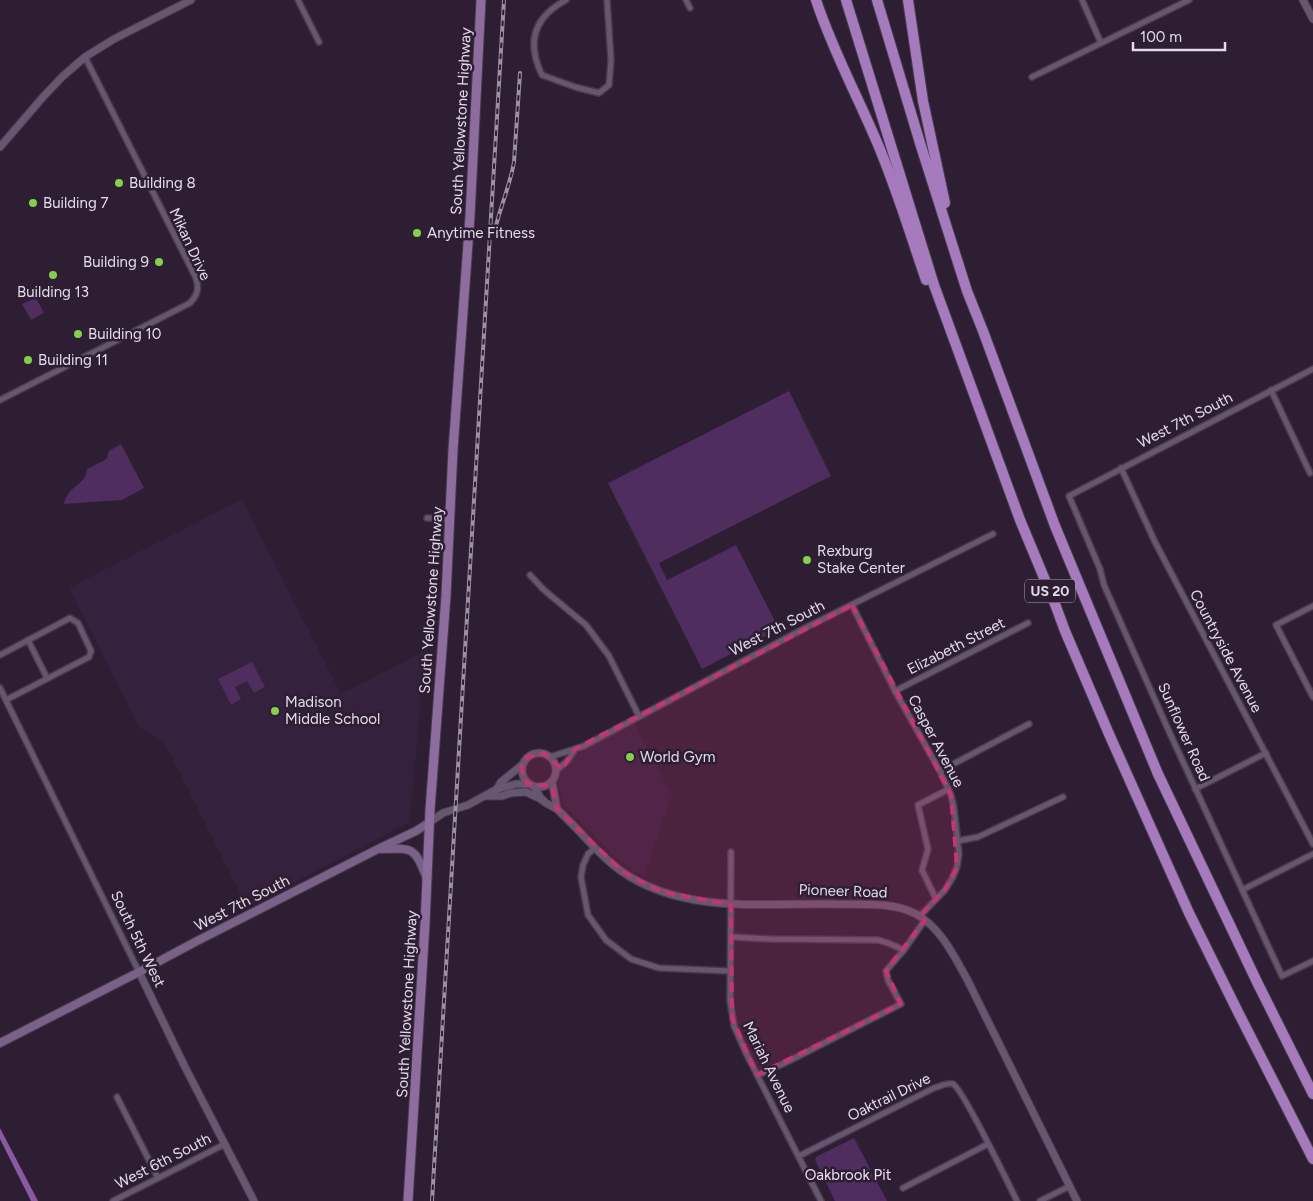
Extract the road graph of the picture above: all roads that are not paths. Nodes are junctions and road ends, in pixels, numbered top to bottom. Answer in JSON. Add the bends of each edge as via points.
{"nodes":[{"id":1,"x":191,"y":0,"type":"edge"},
{"id":2,"x":298,"y":0,"type":"edge"},
{"id":3,"x":481,"y":0,"type":"edge"},
{"id":4,"x":566,"y":0,"type":"edge"},
{"id":5,"x":607,"y":0,"type":"edge"},
{"id":6,"x":686,"y":0,"type":"edge"},
{"id":7,"x":816,"y":0,"type":"edge"},
{"id":8,"x":846,"y":0,"type":"edge"},
{"id":9,"x":877,"y":0,"type":"edge"},
{"id":10,"x":908,"y":0,"type":"edge"},
{"id":11,"x":1082,"y":0,"type":"edge"},
{"id":12,"x":1189,"y":0,"type":"edge"},
{"id":13,"x":1303,"y":0,"type":"edge"},
{"id":14,"x":690,"y":8,"type":"dead end"},
{"id":15,"x":1313,"y":19,"type":"edge"},
{"id":16,"x":319,"y":42,"type":"dead end"},
{"id":17,"x":1101,"y":43,"type":"junction"},
{"id":18,"x":85,"y":57,"type":"junction"},
{"id":19,"x":1032,"y":77,"type":"dead end"},
{"id":20,"x":0,"y":147,"type":"edge"},
{"id":21,"x":967,"y":291,"type":"junction"},
{"id":22,"x":1313,"y":369,"type":"edge"},
{"id":23,"x":1271,"y":390,"type":"junction"},
{"id":24,"x":0,"y":400,"type":"edge"},
{"id":25,"x":976,"y":400,"type":"junction"},
{"id":26,"x":1121,"y":468,"type":"junction"},
{"id":27,"x":1310,"y":472,"type":"dead end"},
{"id":28,"x":1069,"y":496,"type":"joint"},
{"id":29,"x":427,"y":518,"type":"dead end"},
{"id":30,"x":450,"y":518,"type":"junction"},
{"id":31,"x":993,"y":534,"type":"dead end"},
{"id":32,"x":530,"y":575,"type":"dead end"},
{"id":33,"x":852,"y":605,"type":"junction"},
{"id":34,"x":1313,"y":606,"type":"edge"},
{"id":35,"x":1028,"y":623,"type":"dead end"},
{"id":36,"x":28,"y":640,"type":"junction"},
{"id":37,"x":0,"y":655,"type":"edge"},
{"id":38,"x":47,"y":678,"type":"junction"},
{"id":39,"x":0,"y":688,"type":"edge"},
{"id":40,"x":895,"y":691,"type":"junction"},
{"id":41,"x":1313,"y":698,"type":"edge"},
{"id":42,"x":6,"y":700,"type":"junction"},
{"id":43,"x":639,"y":716,"type":"junction"},
{"id":44,"x":1029,"y":724,"type":"dead end"},
{"id":45,"x":575,"y":749,"type":"junction"},
{"id":46,"x":1266,"y":753,"type":"junction"},
{"id":47,"x":550,"y":756,"type":"junction"},
{"id":48,"x":522,"y":765,"type":"junction"},
{"id":49,"x":556,"y":771,"type":"junction"},
{"id":50,"x":940,"y":771,"type":"junction"},
{"id":51,"x":552,"y":782,"type":"junction"},
{"id":52,"x":531,"y":785,"type":"junction"},
{"id":53,"x":497,"y":789,"type":"junction"},
{"id":54,"x":948,"y":789,"type":"junction"},
{"id":55,"x":1195,"y":789,"type":"junction"},
{"id":56,"x":486,"y":796,"type":"junction"},
{"id":57,"x":1063,"y":797,"type":"dead end"},
{"id":58,"x":543,"y":800,"type":"junction"},
{"id":59,"x":557,"y":810,"type":"junction"},
{"id":60,"x":430,"y":822,"type":"junction"},
{"id":61,"x":957,"y":841,"type":"junction"},
{"id":62,"x":1313,"y":844,"type":"edge"},
{"id":63,"x":594,"y":848,"type":"junction"},
{"id":64,"x":378,"y":849,"type":"junction"},
{"id":65,"x":731,"y":852,"type":"dead end"},
{"id":66,"x":1313,"y":854,"type":"edge"},
{"id":67,"x":427,"y":878,"type":"junction"},
{"id":68,"x":1242,"y":890,"type":"junction"},
{"id":69,"x":936,"y":899,"type":"junction"},
{"id":70,"x":731,"y":905,"type":"junction"},
{"id":71,"x":922,"y":918,"type":"junction"},
{"id":72,"x":731,"y":937,"type":"junction"},
{"id":73,"x":904,"y":950,"type":"junction"},
{"id":74,"x":1313,"y":961,"type":"edge"},
{"id":75,"x":730,"y":971,"type":"junction"},
{"id":76,"x":139,"y":972,"type":"junction"},
{"id":77,"x":0,"y":1043,"type":"edge"},
{"id":78,"x":757,"y":1075,"type":"junction"},
{"id":79,"x":1313,"y":1094,"type":"edge"},
{"id":80,"x":117,"y":1097,"type":"dead end"},
{"id":81,"x":225,"y":1144,"type":"junction"},
{"id":82,"x":988,"y":1144,"type":"junction"},
{"id":83,"x":798,"y":1156,"type":"junction"},
{"id":84,"x":1313,"y":1158,"type":"edge"},
{"id":85,"x":158,"y":1178,"type":"junction"},
{"id":86,"x":1070,"y":1186,"type":"junction"},
{"id":87,"x":903,"y":1188,"type":"dead end"},
{"id":88,"x":113,"y":1201,"type":"edge"},
{"id":89,"x":254,"y":1201,"type":"edge"},
{"id":90,"x":408,"y":1201,"type":"edge"},
{"id":91,"x":821,"y":1201,"type":"edge"},
{"id":92,"x":1017,"y":1201,"type":"edge"},
{"id":93,"x":1040,"y":1201,"type":"edge"},
{"id":94,"x":1078,"y":1201,"type":"edge"}],
"edges":[{"from":1,"to":18,"type":"street"},
{"from":2,"to":16,"type":"street"},
{"from":3,"to":30,"type":"main road","name":"South Yellowstone Highway"},
{"from":4,"to":5,"type":"street","via":[[543,17],[534,37],[536,64],[542,74],[599,93],[609,85],[611,60]]},
{"from":6,"to":14,"type":"street"},
{"from":7,"to":25,"type":"highway","via":[[882,153],[929,290]]},
{"from":8,"to":25,"type":"highway","number":"US 20","via":[[934,285]]},
{"from":9,"to":21,"type":"highway","number":"US 20"},
{"from":10,"to":21,"type":"highway","via":[[927,122]]},
{"from":11,"to":17,"type":"street"},
{"from":12,"to":17,"type":"street"},
{"from":13,"to":15,"type":"street"},
{"from":17,"to":19,"type":"street"},
{"from":18,"to":20,"type":"street","via":[[43,97]]},
{"from":18,"to":24,"type":"street","name":"Mikan Drive","via":[[199,288],[190,303]]},
{"from":21,"to":79,"type":"highway","number":"US 20","via":[[1055,526],[1158,774]]},
{"from":22,"to":23,"type":"street","name":"West 7th South"},
{"from":23,"to":26,"type":"street","name":"West 7th South"},
{"from":23,"to":27,"type":"street"},
{"from":25,"to":84,"type":"highway","number":"US 20","via":[[1020,520],[1108,734],[1197,930]]},
{"from":26,"to":28,"type":"street","name":"West 7th South"},
{"from":26,"to":46,"type":"street","name":"Countryside Avenue","via":[[1155,542]]},
{"from":28,"to":55,"type":"street","name":"Sunflower Road","via":[[1104,585]]},
{"from":29,"to":30,"type":"street"},
{"from":30,"to":60,"type":"main road","name":"South Yellowstone Highway"},
{"from":31,"to":33,"type":"street","name":"West 7th South"},
{"from":32,"to":43,"type":"street","via":[[586,625],[608,656]]},
{"from":33,"to":40,"type":"street","name":"Casper Avenue"},
{"from":33,"to":43,"type":"street","name":"West 7th South"},
{"from":34,"to":41,"type":"street","via":[[1276,625]]},
{"from":35,"to":40,"type":"street","name":"Elizabeth Street"},
{"from":36,"to":37,"type":"street"},
{"from":36,"to":38,"type":"street"},
{"from":36,"to":38,"type":"street","via":[[70,618],[78,623],[91,650],[89,657]]},
{"from":38,"to":42,"type":"street"},
{"from":39,"to":42,"type":"street","name":"South 5th West"},
{"from":40,"to":50,"type":"street","name":"Casper Avenue"},
{"from":42,"to":76,"type":"street","name":"South 5th West"},
{"from":43,"to":45,"type":"street","name":"West 7th South"},
{"from":44,"to":50,"type":"street"},
{"from":45,"to":47,"type":"street","name":"West 7th South"},
{"from":45,"to":49,"type":"street","name":"West 7th South"},
{"from":46,"to":55,"type":"street"},
{"from":46,"to":62,"type":"street","name":"Countryside Avenue"},
{"from":47,"to":48,"type":"street","via":[[532,754]]},
{"from":47,"to":49,"type":"street"},
{"from":48,"to":52,"type":"street","via":[[523,779]]},
{"from":48,"to":53,"type":"street","name":"West 7th South"},
{"from":49,"to":51,"type":"street"},
{"from":50,"to":54,"type":"street","name":"Casper Avenue"},
{"from":51,"to":52,"type":"street","via":[[543,787]]},
{"from":51,"to":59,"type":"street"},
{"from":52,"to":53,"type":"street","name":"West 7th South","via":[[516,784]]},
{"from":52,"to":58,"type":"street","name":"Pioneer Road"},
{"from":53,"to":56,"type":"street","name":"West 7th South"},
{"from":54,"to":61,"type":"street","name":"Casper Avenue","via":[[954,808]]},
{"from":54,"to":69,"type":"street","via":[[918,805],[928,849],[922,870]]},
{"from":55,"to":68,"type":"street","name":"Sunflower Road"},
{"from":56,"to":58,"type":"street","via":[[526,792]]},
{"from":56,"to":60,"type":"street","name":"West 7th South","via":[[443,813]]},
{"from":57,"to":61,"type":"street","via":[[978,837]]},
{"from":58,"to":59,"type":"street","name":"Pioneer Road"},
{"from":59,"to":63,"type":"street","name":"Pioneer Road"},
{"from":60,"to":64,"type":"main road","name":"West 7th South"},
{"from":60,"to":67,"type":"main road","name":"South Yellowstone Highway"},
{"from":61,"to":69,"type":"street","name":"Casper Avenue","via":[[957,867],[945,890]]},
{"from":63,"to":70,"type":"street","name":"Pioneer Road","via":[[623,872],[650,888],[691,900]]},
{"from":63,"to":75,"type":"street","via":[[583,865],[581,877],[588,915],[606,940],[631,959],[659,968]]},
{"from":64,"to":67,"type":"main road","via":[[404,848],[411,851],[417,856]]},
{"from":64,"to":76,"type":"main road","name":"West 7th South"},
{"from":65,"to":70,"type":"street","name":"Mariah Avenue"},
{"from":66,"to":68,"type":"street"},
{"from":67,"to":90,"type":"main road","name":"South Yellowstone Highway"},
{"from":68,"to":74,"type":"street","name":"Sunflower Road","via":[[1282,976]]},
{"from":69,"to":71,"type":"street","name":"Casper Avenue"},
{"from":70,"to":71,"type":"street","name":"Pioneer Road","via":[[889,905]]},
{"from":70,"to":72,"type":"street","name":"Mariah Avenue"},
{"from":71,"to":73,"type":"street","name":"Casper Avenue"},
{"from":71,"to":86,"type":"street","name":"Pioneer Road","via":[[938,932],[967,979]]},
{"from":72,"to":73,"type":"street","via":[[878,940]]},
{"from":72,"to":75,"type":"street","name":"Mariah Avenue"},
{"from":73,"to":78,"type":"street","name":"Casper Avenue","via":[[886,971],[901,1004]]},
{"from":75,"to":78,"type":"street","name":"Mariah Avenue","via":[[734,1026]]},
{"from":76,"to":77,"type":"main road","name":"West 7th South"},
{"from":76,"to":81,"type":"street","name":"South 5th West"},
{"from":78,"to":83,"type":"street","name":"Mariah Avenue"},
{"from":80,"to":85,"type":"street"},
{"from":81,"to":85,"type":"street","name":"West 6th South"},
{"from":81,"to":89,"type":"street","name":"South 5th West"},
{"from":82,"to":83,"type":"street","name":"Oaktrail Drive","via":[[962,1094],[956,1086],[949,1084],[934,1088]]},
{"from":82,"to":87,"type":"street"},
{"from":82,"to":92,"type":"street","name":"Oaktrail Drive"},
{"from":83,"to":91,"type":"street","name":"Mariah Avenue"},
{"from":85,"to":88,"type":"street","name":"West 6th South"},
{"from":86,"to":93,"type":"street"},
{"from":86,"to":94,"type":"street","name":"Pioneer Road"}]}
